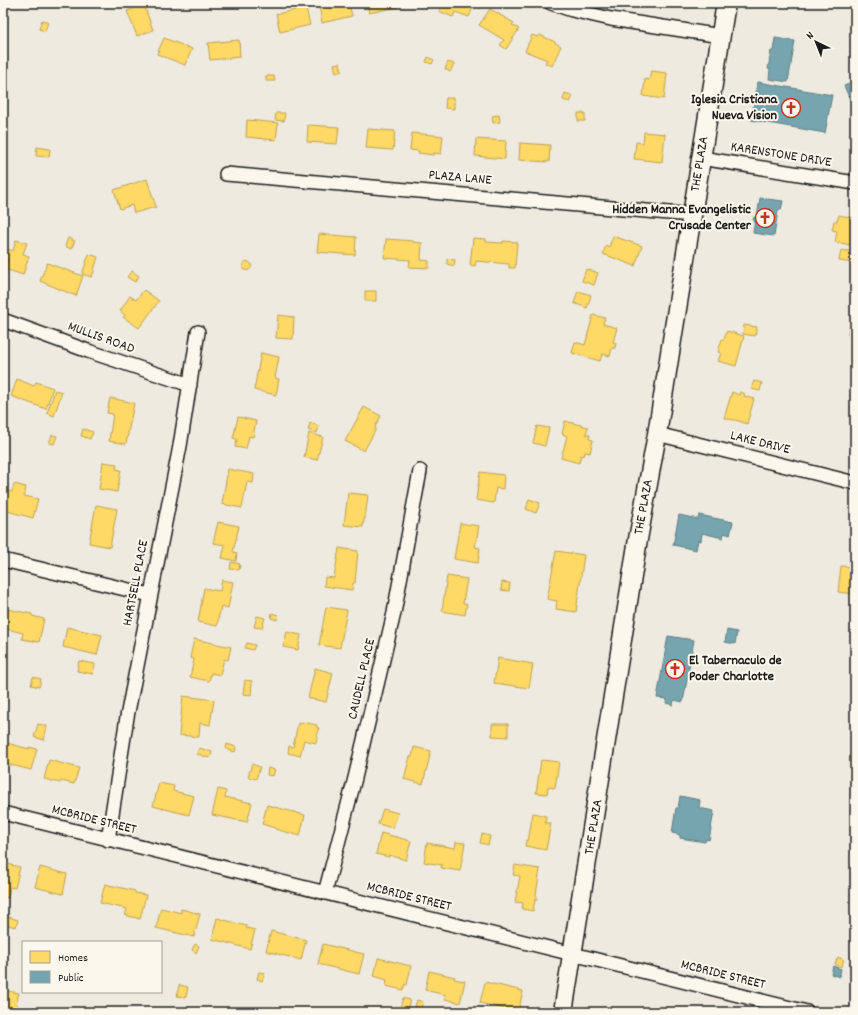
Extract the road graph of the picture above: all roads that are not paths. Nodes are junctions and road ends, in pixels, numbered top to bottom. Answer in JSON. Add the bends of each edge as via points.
{"nodes":[{"id":1,"x":552,"y":3,"type":"edge"},
{"id":2,"x":726,"y":3,"type":"edge"},
{"id":3,"x":721,"y":36,"type":"junction"},
{"id":4,"x":701,"y":158,"type":"junction"},
{"id":5,"x":226,"y":174,"type":"dead end"},
{"id":6,"x":855,"y":183,"type":"edge"},
{"id":7,"x":692,"y":215,"type":"junction"},
{"id":8,"x":3,"y":320,"type":"edge"},
{"id":9,"x":198,"y":332,"type":"dead end"},
{"id":10,"x":190,"y":385,"type":"junction"},
{"id":11,"x":657,"y":434,"type":"junction"},
{"id":12,"x":420,"y":471,"type":"dead end"},
{"id":13,"x":855,"y":483,"type":"edge"},
{"id":14,"x":3,"y":560,"type":"edge"},
{"id":15,"x":150,"y":595,"type":"junction"},
{"id":16,"x":3,"y":813,"type":"edge"},
{"id":17,"x":108,"y":840,"type":"junction"},
{"id":18,"x":325,"y":893,"type":"junction"},
{"id":19,"x":574,"y":954,"type":"junction"},
{"id":20,"x":563,"y":1012,"type":"edge"},
{"id":21,"x":807,"y":1012,"type":"edge"}],
"edges":[{"from":1,"to":3,"type":"street","via":[[611,19]]},
{"from":2,"to":3,"type":"main road","name":"THE PLAZA"},
{"from":3,"to":4,"type":"main road","name":"THE PLAZA"},
{"from":4,"to":6,"type":"street","name":"KARENSTONE DRIVE"},
{"from":4,"to":7,"type":"main road","name":"THE PLAZA"},
{"from":5,"to":7,"type":"street","name":"PLAZA LANE"},
{"from":7,"to":11,"type":"main road","name":"THE PLAZA"},
{"from":8,"to":10,"type":"street","name":"MULLIS ROAD"},
{"from":9,"to":10,"type":"street","name":"HARTSELL PLACE"},
{"from":10,"to":15,"type":"street","name":"HARTSELL PLACE"},
{"from":11,"to":13,"type":"street","name":"LAKE DRIVE"},
{"from":11,"to":19,"type":"main road","name":"THE PLAZA"},
{"from":12,"to":18,"type":"street","name":"CAUDELL PLACE","via":[[394,613]]},
{"from":14,"to":15,"type":"street"},
{"from":15,"to":17,"type":"street","name":"HARTSELL PLACE","via":[[127,717]]},
{"from":16,"to":17,"type":"street","name":"MCBRIDE STREET"},
{"from":17,"to":18,"type":"street","name":"MCBRIDE STREET"},
{"from":18,"to":19,"type":"street","name":"MCBRIDE STREET"},
{"from":19,"to":20,"type":"main road","name":"THE PLAZA"},
{"from":19,"to":21,"type":"street","name":"MCBRIDE STREET"}]}
